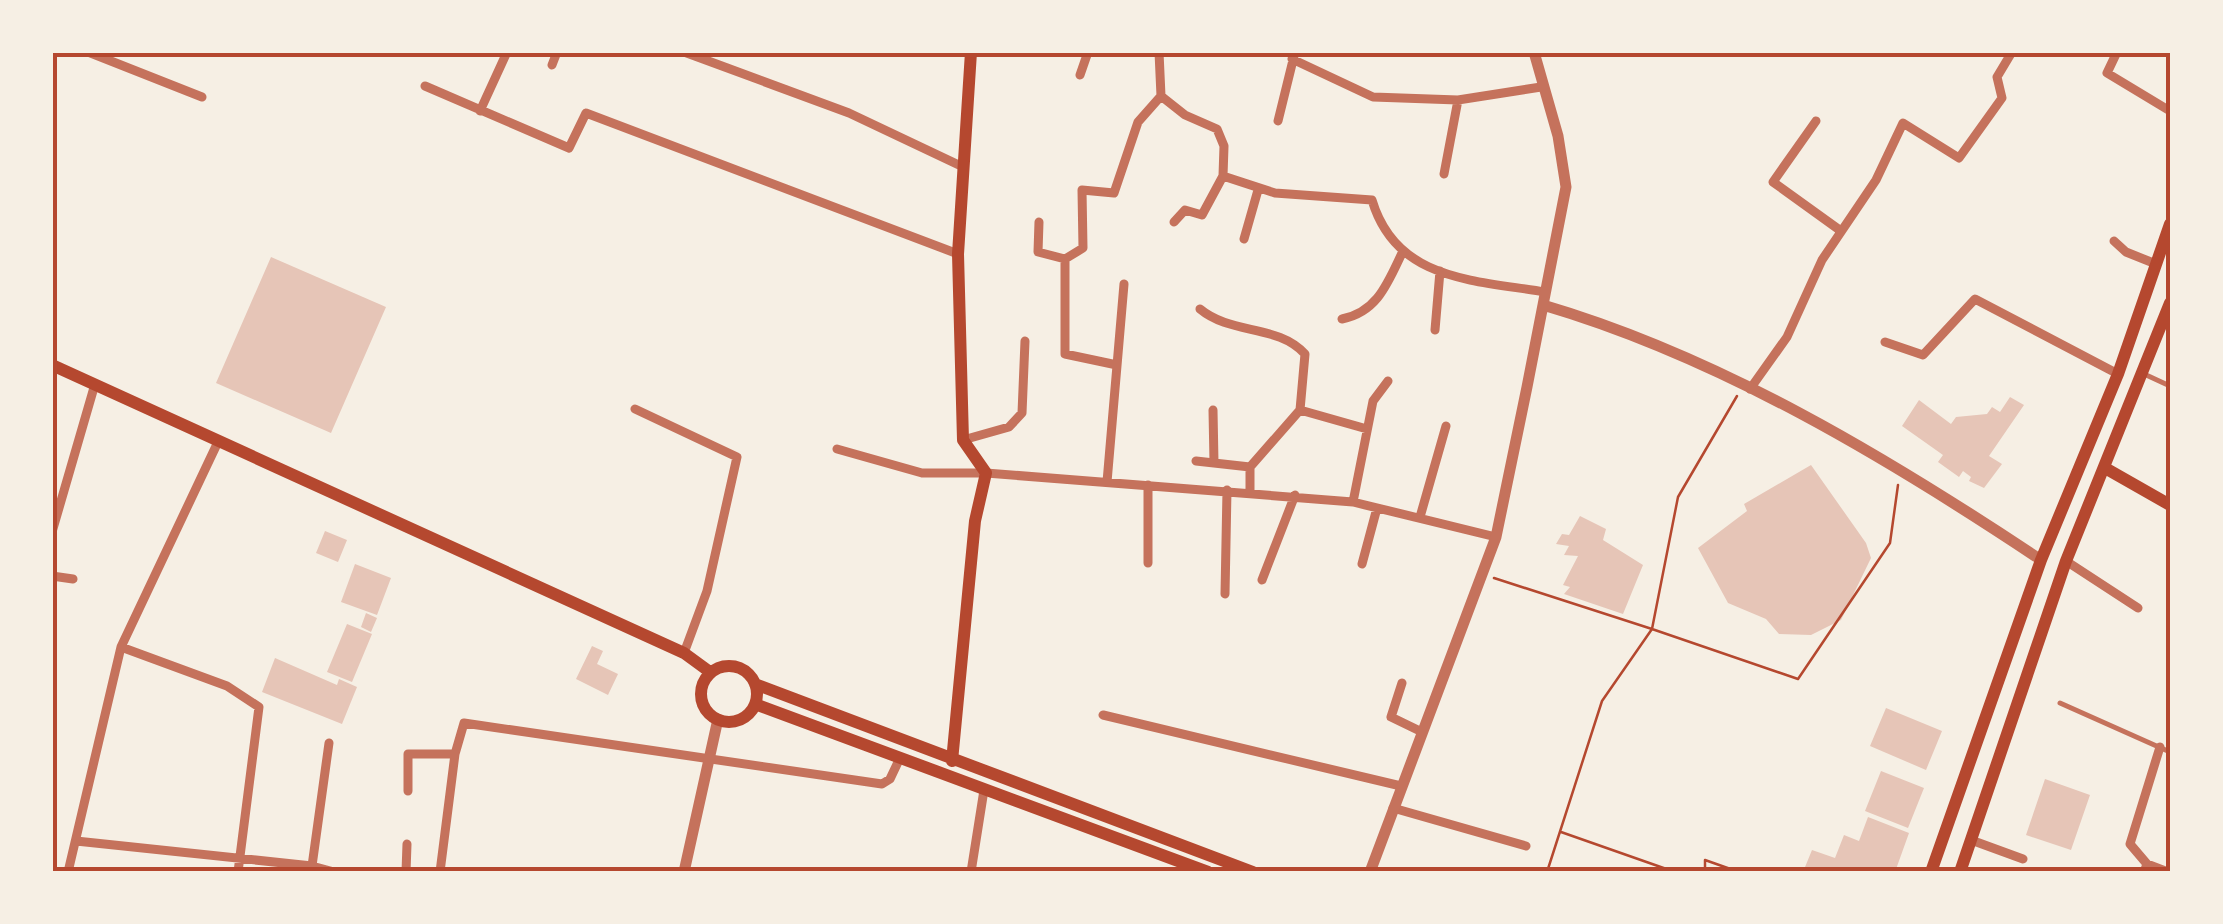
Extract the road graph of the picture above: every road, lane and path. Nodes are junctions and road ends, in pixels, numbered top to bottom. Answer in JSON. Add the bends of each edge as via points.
{"nodes":[{"id":1,"x":88,"y":52,"type":"edge"},
{"id":2,"x":507,"y":52,"type":"edge"},
{"id":3,"x":557,"y":52,"type":"edge"},
{"id":4,"x":684,"y":52,"type":"edge"},
{"id":5,"x":971,"y":52,"type":"edge"},
{"id":6,"x":1088,"y":52,"type":"edge"},
{"id":7,"x":1159,"y":52,"type":"edge"},
{"id":8,"x":1534,"y":52,"type":"edge"},
{"id":9,"x":2012,"y":52,"type":"edge"},
{"id":10,"x":2117,"y":52,"type":"edge"},
{"id":11,"x":1294,"y":56,"type":"edge"},
{"id":12,"x":552,"y":65,"type":"dead end"},
{"id":13,"x":1080,"y":75,"type":"dead end"},
{"id":14,"x":425,"y":86,"type":"dead end"},
{"id":15,"x":1542,"y":87,"type":"junction"},
{"id":16,"x":1161,"y":96,"type":"junction"},
{"id":17,"x":202,"y":97,"type":"dead end"},
{"id":18,"x":1458,"y":100,"type":"junction"},
{"id":19,"x":480,"y":111,"type":"junction"},
{"id":20,"x":2170,"y":111,"type":"edge"},
{"id":21,"x":1278,"y":121,"type":"dead end"},
{"id":22,"x":1816,"y":121,"type":"dead end"},
{"id":23,"x":960,"y":166,"type":"junction"},
{"id":24,"x":1444,"y":174,"type":"dead end"},
{"id":25,"x":1224,"y":176,"type":"junction"},
{"id":26,"x":1258,"y":190,"type":"junction"},
{"id":27,"x":1039,"y":222,"type":"dead end"},
{"id":28,"x":1174,"y":222,"type":"dead end"},
{"id":29,"x":2170,"y":224,"type":"edge"},
{"id":30,"x":1841,"y":231,"type":"junction"},
{"id":31,"x":1244,"y":239,"type":"dead end"},
{"id":32,"x":2114,"y":241,"type":"dead end"},
{"id":33,"x":1403,"y":252,"type":"junction"},
{"id":34,"x":958,"y":254,"type":"junction"},
{"id":35,"x":1065,"y":259,"type":"junction"},
{"id":36,"x":2156,"y":264,"type":"junction"},
{"id":37,"x":1440,"y":271,"type":"junction"},
{"id":38,"x":1124,"y":284,"type":"dead end"},
{"id":39,"x":1544,"y":298,"type":"junction"},
{"id":40,"x":2170,"y":303,"type":"edge"},
{"id":41,"x":1200,"y":309,"type":"dead end"},
{"id":42,"x":1342,"y":318,"type":"dead end"},
{"id":43,"x":1435,"y":330,"type":"dead end"},
{"id":44,"x":1025,"y":341,"type":"dead end"},
{"id":45,"x":1885,"y":342,"type":"dead end"},
{"id":46,"x":52,"y":365,"type":"edge"},
{"id":47,"x":1117,"y":365,"type":"junction"},
{"id":48,"x":2118,"y":374,"type":"junction"},
{"id":49,"x":2144,"y":374,"type":"junction"},
{"id":50,"x":1388,"y":381,"type":"dead end"},
{"id":51,"x":95,"y":384,"type":"junction"},
{"id":52,"x":2170,"y":386,"type":"edge"},
{"id":53,"x":1746,"y":387,"type":"junction"},
{"id":54,"x":635,"y":409,"type":"dead end"},
{"id":55,"x":1213,"y":410,"type":"dead end"},
{"id":56,"x":1300,"y":410,"type":"junction"},
{"id":57,"x":1446,"y":426,"type":"dead end"},
{"id":58,"x":1367,"y":429,"type":"junction"},
{"id":59,"x":963,"y":440,"type":"junction"},
{"id":60,"x":217,"y":444,"type":"junction"},
{"id":61,"x":837,"y":449,"type":"dead end"},
{"id":62,"x":1196,"y":461,"type":"dead end"},
{"id":63,"x":1214,"y":463,"type":"junction"},
{"id":64,"x":1250,"y":467,"type":"junction"},
{"id":65,"x":2105,"y":468,"type":"junction"},
{"id":66,"x":1900,"y":472,"type":"junction"},
{"id":67,"x":986,"y":473,"type":"junction"},
{"id":68,"x":1107,"y":482,"type":"junction"},
{"id":69,"x":1148,"y":485,"type":"junction"},
{"id":70,"x":1227,"y":490,"type":"junction"},
{"id":71,"x":1250,"y":492,"type":"junction"},
{"id":72,"x":1294,"y":495,"type":"junction"},
{"id":73,"x":1353,"y":502,"type":"junction"},
{"id":74,"x":2170,"y":505,"type":"edge"},
{"id":75,"x":1377,"y":508,"type":"junction"},
{"id":76,"x":1420,"y":517,"type":"junction"},
{"id":77,"x":52,"y":532,"type":"edge"},
{"id":78,"x":1496,"y":537,"type":"junction"},
{"id":79,"x":2041,"y":560,"type":"junction"},
{"id":80,"x":2066,"y":561,"type":"junction"},
{"id":81,"x":1148,"y":563,"type":"dead end"},
{"id":82,"x":1362,"y":564,"type":"dead end"},
{"id":83,"x":1483,"y":575,"type":"junction"},
{"id":84,"x":52,"y":576,"type":"edge"},
{"id":85,"x":72,"y":578,"type":"dead end"},
{"id":86,"x":1262,"y":580,"type":"dead end"},
{"id":87,"x":1225,"y":594,"type":"dead end"},
{"id":88,"x":2138,"y":608,"type":"dead end"},
{"id":89,"x":1652,"y":629,"type":"junction"},
{"id":90,"x":121,"y":647,"type":"junction"},
{"id":91,"x":684,"y":653,"type":"junction"},
{"id":92,"x":710,"y":672,"type":"junction"},
{"id":93,"x":1402,"y":682,"type":"dead end"},
{"id":94,"x":755,"y":684,"type":"junction"},
{"id":95,"x":2060,"y":702,"type":"dead end"},
{"id":96,"x":755,"y":704,"type":"junction"},
{"id":97,"x":1103,"y":714,"type":"dead end"},
{"id":98,"x":718,"y":720,"type":"junction"},
{"id":99,"x":1422,"y":732,"type":"junction"},
{"id":100,"x":330,"y":743,"type":"dead end"},
{"id":101,"x":2160,"y":747,"type":"junction"},
{"id":102,"x":2170,"y":752,"type":"edge"},
{"id":103,"x":455,"y":754,"type":"junction"},
{"id":104,"x":899,"y":760,"type":"junction"},
{"id":105,"x":710,"y":761,"type":"junction"},
{"id":106,"x":952,"y":761,"type":"junction"},
{"id":107,"x":1401,"y":786,"type":"junction"},
{"id":108,"x":408,"y":790,"type":"dead end"},
{"id":109,"x":984,"y":790,"type":"junction"},
{"id":110,"x":1393,"y":808,"type":"junction"},
{"id":111,"x":1560,"y":831,"type":"junction"},
{"id":112,"x":1971,"y":840,"type":"junction"},
{"id":113,"x":76,"y":841,"type":"junction"},
{"id":114,"x":407,"y":844,"type":"dead end"},
{"id":115,"x":1526,"y":846,"type":"dead end"},
{"id":116,"x":240,"y":856,"type":"junction"},
{"id":117,"x":2024,"y":859,"type":"dead end"},
{"id":118,"x":312,"y":866,"type":"junction"},
{"id":119,"x":2146,"y":868,"type":"edge"},
{"id":120,"x":68,"y":872,"type":"edge"},
{"id":121,"x":238,"y":872,"type":"edge"},
{"id":122,"x":334,"y":872,"type":"edge"},
{"id":123,"x":406,"y":872,"type":"edge"},
{"id":124,"x":440,"y":872,"type":"edge"},
{"id":125,"x":684,"y":872,"type":"edge"},
{"id":126,"x":970,"y":872,"type":"edge"},
{"id":127,"x":1208,"y":872,"type":"edge"},
{"id":128,"x":1253,"y":872,"type":"edge"},
{"id":129,"x":1370,"y":872,"type":"edge"},
{"id":130,"x":1546,"y":872,"type":"edge"},
{"id":131,"x":1675,"y":872,"type":"edge"},
{"id":132,"x":1705,"y":872,"type":"edge"},
{"id":133,"x":1739,"y":872,"type":"edge"},
{"id":134,"x":1931,"y":872,"type":"edge"},
{"id":135,"x":1960,"y":872,"type":"edge"},
{"id":136,"x":2168,"y":872,"type":"edge"}],
"edges":[{"from":1,"to":17,"type":"street"},
{"from":2,"to":19,"type":"street"},
{"from":3,"to":12,"type":"street"},
{"from":4,"to":23,"type":"street","via":[[848,113]]},
{"from":5,"to":23,"type":"main road"},
{"from":6,"to":13,"type":"street"},
{"from":7,"to":16,"type":"street"},
{"from":8,"to":15,"type":"street"},
{"from":9,"to":30,"type":"street","via":[[1997,77],[2002,98],[1959,158],[1903,123]]},
{"from":10,"to":20,"type":"street","via":[[2108,73]]},
{"from":11,"to":18,"type":"street","via":[[1373,97]]},
{"from":11,"to":21,"type":"street"},
{"from":14,"to":19,"type":"street"},
{"from":15,"to":18,"type":"street"},
{"from":15,"to":39,"type":"street","via":[[1566,186]]},
{"from":16,"to":25,"type":"street","via":[[1216,129],[1224,146]]},
{"from":16,"to":35,"type":"street","via":[[1138,122],[1114,194],[1082,190],[1083,248]]},
{"from":18,"to":24,"type":"street"},
{"from":19,"to":34,"type":"street","via":[[569,148],[586,113]]},
{"from":22,"to":30,"type":"street","via":[[1773,182]]},
{"from":23,"to":34,"type":"main road"},
{"from":25,"to":26,"type":"street"},
{"from":25,"to":28,"type":"street","via":[[1202,215],[1185,210]]},
{"from":26,"to":31,"type":"street"},
{"from":26,"to":33,"type":"street","via":[[1372,200],[1379,224]]},
{"from":27,"to":35,"type":"street","via":[[1038,252]]},
{"from":29,"to":36,"type":"main road"},
{"from":30,"to":53,"type":"street","via":[[1787,337]]},
{"from":32,"to":36,"type":"street"},
{"from":33,"to":37,"type":"street"},
{"from":33,"to":42,"type":"street","via":[[1383,293],[1362,315]]},
{"from":34,"to":59,"type":"main road"},
{"from":35,"to":47,"type":"street","via":[[1065,354]]},
{"from":36,"to":48,"type":"main road"},
{"from":37,"to":39,"type":"street"},
{"from":37,"to":43,"type":"street"},
{"from":38,"to":47,"type":"street"},
{"from":39,"to":53,"type":"street"},
{"from":39,"to":78,"type":"street"},
{"from":40,"to":49,"type":"main road"},
{"from":41,"to":56,"type":"street","via":[[1215,321],[1291,338],[1305,354]]},
{"from":44,"to":59,"type":"street","via":[[1022,413],[1009,427]]},
{"from":45,"to":48,"type":"street","via":[[1923,356],[1976,298]]},
{"from":46,"to":51,"type":"main road"},
{"from":47,"to":68,"type":"street"},
{"from":48,"to":79,"type":"main road"},
{"from":49,"to":52,"type":"lane"},
{"from":49,"to":65,"type":"main road"},
{"from":50,"to":58,"type":"street","via":[[1373,401]]},
{"from":51,"to":60,"type":"main road"},
{"from":51,"to":77,"type":"street"},
{"from":53,"to":66,"type":"street"},
{"from":53,"to":89,"type":"path","via":[[1678,497]]},
{"from":54,"to":91,"type":"street","via":[[737,457],[706,591]]},
{"from":55,"to":63,"type":"street"},
{"from":56,"to":58,"type":"street"},
{"from":56,"to":64,"type":"street"},
{"from":57,"to":76,"type":"street"},
{"from":58,"to":73,"type":"street"},
{"from":59,"to":67,"type":"main road"},
{"from":60,"to":90,"type":"street"},
{"from":60,"to":91,"type":"main road"},
{"from":61,"to":67,"type":"street","via":[[922,473]]},
{"from":62,"to":63,"type":"street"},
{"from":63,"to":64,"type":"street"},
{"from":64,"to":71,"type":"street"},
{"from":65,"to":74,"type":"main road"},
{"from":65,"to":80,"type":"main road"},
{"from":66,"to":79,"type":"street"},
{"from":66,"to":89,"type":"path","via":[[1890,543],[1798,679]]},
{"from":67,"to":68,"type":"street"},
{"from":67,"to":106,"type":"main road","via":[[975,521]]},
{"from":68,"to":69,"type":"street"},
{"from":69,"to":70,"type":"street"},
{"from":69,"to":81,"type":"street"},
{"from":70,"to":71,"type":"street"},
{"from":70,"to":87,"type":"street"},
{"from":71,"to":72,"type":"street"},
{"from":72,"to":73,"type":"street"},
{"from":72,"to":86,"type":"street"},
{"from":73,"to":75,"type":"street"},
{"from":75,"to":76,"type":"street"},
{"from":75,"to":82,"type":"street"},
{"from":76,"to":78,"type":"street"},
{"from":78,"to":83,"type":"street"},
{"from":79,"to":134,"type":"main road"},
{"from":80,"to":88,"type":"street"},
{"from":80,"to":112,"type":"main road"},
{"from":83,"to":89,"type":"path"},
{"from":83,"to":99,"type":"street"},
{"from":84,"to":85,"type":"street"},
{"from":89,"to":111,"type":"path","via":[[1602,701]]},
{"from":90,"to":113,"type":"street"},
{"from":90,"to":116,"type":"street","via":[[226,686],[259,707]]},
{"from":91,"to":92,"type":"main road"},
{"from":92,"to":94,"type":"main road","via":[[732,666]]},
{"from":92,"to":98,"type":"main road","via":[[702,702]]},
{"from":93,"to":99,"type":"street","via":[[1391,717]]},
{"from":94,"to":96,"type":"main road"},
{"from":94,"to":106,"type":"main road"},
{"from":95,"to":101,"type":"lane"},
{"from":96,"to":98,"type":"main road","via":[[740,720]]},
{"from":96,"to":104,"type":"main road"},
{"from":97,"to":107,"type":"street"},
{"from":98,"to":105,"type":"street"},
{"from":99,"to":107,"type":"street"},
{"from":100,"to":118,"type":"street"},
{"from":101,"to":102,"type":"lane"},
{"from":101,"to":119,"type":"street","via":[[2130,844]]},
{"from":103,"to":105,"type":"street","via":[[464,724]]},
{"from":103,"to":108,"type":"street","via":[[408,754]]},
{"from":103,"to":124,"type":"street"},
{"from":104,"to":105,"type":"street","via":[[882,784]]},
{"from":104,"to":109,"type":"main road"},
{"from":105,"to":125,"type":"street"},
{"from":106,"to":128,"type":"main road"},
{"from":107,"to":110,"type":"street"},
{"from":109,"to":126,"type":"street"},
{"from":109,"to":127,"type":"main road"},
{"from":110,"to":115,"type":"street"},
{"from":110,"to":129,"type":"street"},
{"from":111,"to":130,"type":"path"},
{"from":111,"to":131,"type":"path"},
{"from":112,"to":117,"type":"street"},
{"from":112,"to":135,"type":"main road"},
{"from":113,"to":116,"type":"street"},
{"from":113,"to":120,"type":"street"},
{"from":114,"to":123,"type":"street"},
{"from":116,"to":118,"type":"street"},
{"from":116,"to":121,"type":"street"},
{"from":118,"to":122,"type":"street"},
{"from":119,"to":136,"type":"street"},
{"from":132,"to":133,"type":"path","via":[[1705,860]]}]}
